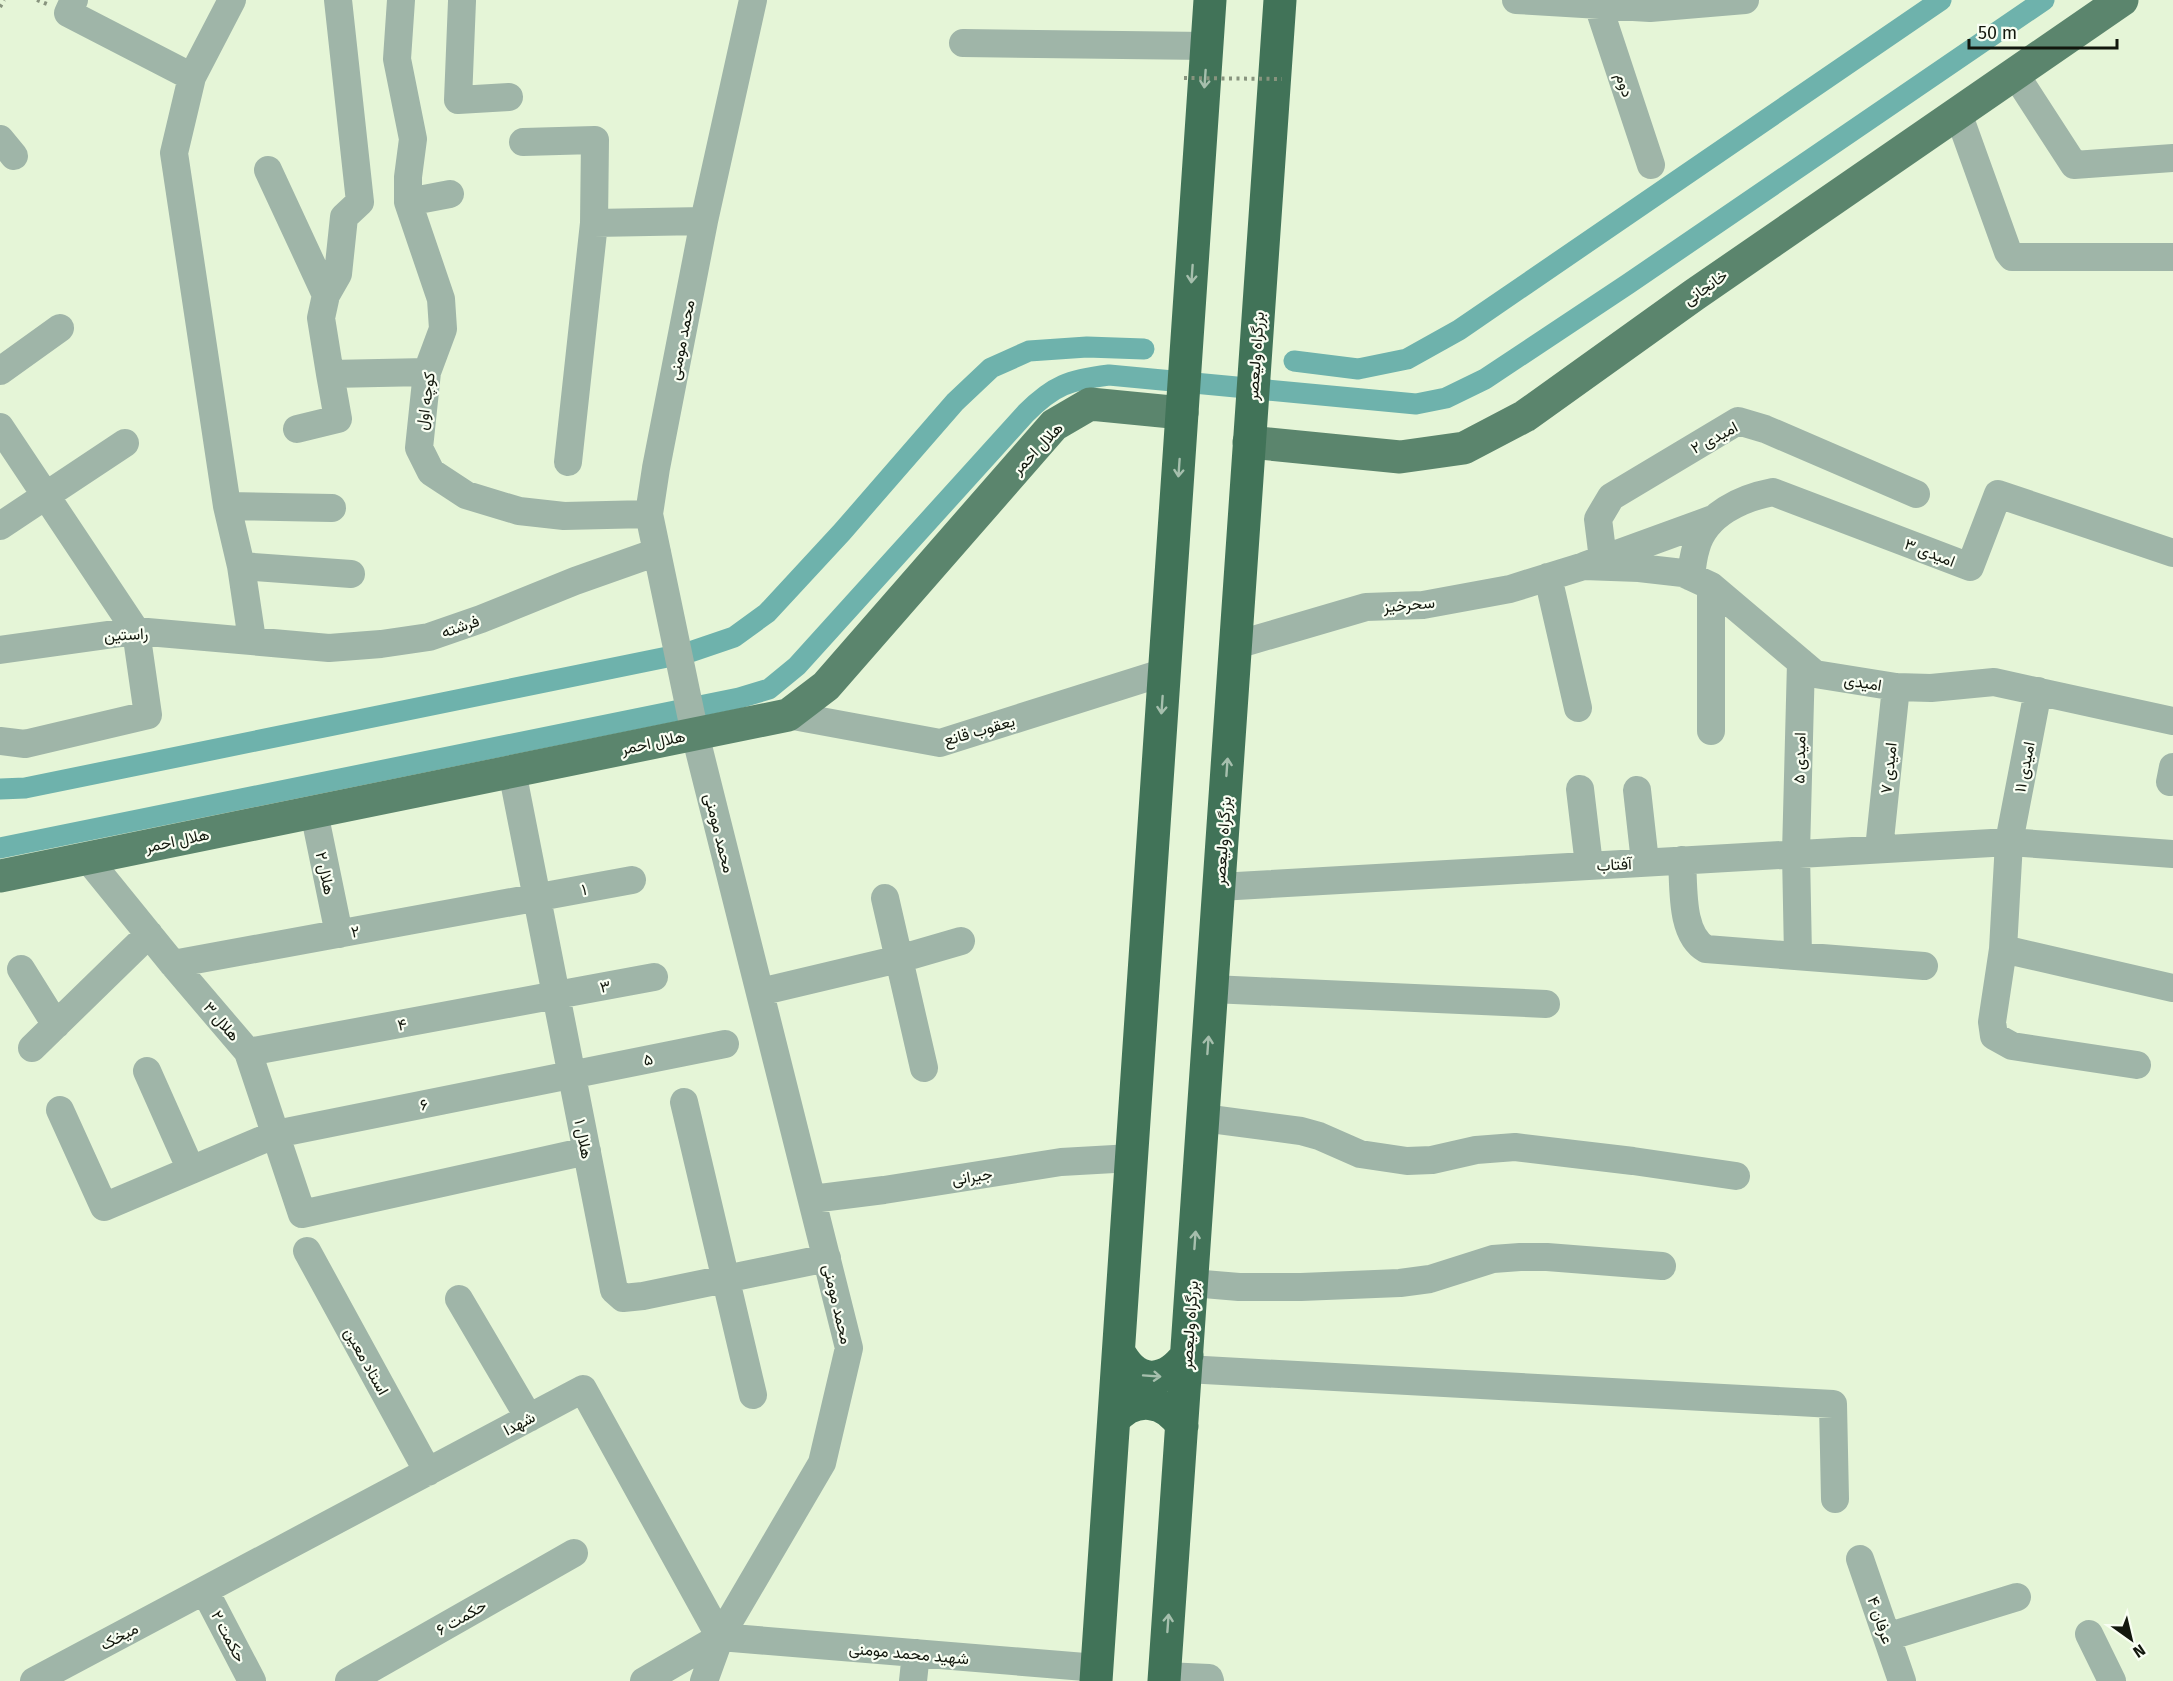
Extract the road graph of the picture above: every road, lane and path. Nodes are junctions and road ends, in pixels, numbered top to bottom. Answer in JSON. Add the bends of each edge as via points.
{"nodes":[{"id":1,"x":4,"y":0,"type":"edge"},
{"id":2,"x":74,"y":0,"type":"edge"},
{"id":3,"x":232,"y":0,"type":"edge"},
{"id":4,"x":338,"y":0,"type":"edge"},
{"id":5,"x":401,"y":0,"type":"edge"},
{"id":6,"x":465,"y":0,"type":"edge"},
{"id":7,"x":753,"y":0,"type":"edge"},
{"id":8,"x":1210,"y":0,"type":"edge"},
{"id":9,"x":1280,"y":0,"type":"edge"},
{"id":10,"x":1516,"y":0,"type":"edge"},
{"id":11,"x":1745,"y":0,"type":"edge"},
{"id":12,"x":2122,"y":0,"type":"edge"},
{"id":13,"x":1651,"y":4,"type":"edge"},
{"id":14,"x":1598,"y":5,"type":"junction"},
{"id":15,"x":0,"y":7,"type":"edge"},
{"id":16,"x":963,"y":43,"type":"dead end"},
{"id":17,"x":1207,"y":46,"type":"junction"},
{"id":18,"x":2015,"y":74,"type":"junction"},
{"id":19,"x":192,"y":78,"type":"junction"},
{"id":20,"x":1184,"y":78,"type":"dead end"},
{"id":21,"x":1282,"y":79,"type":"dead end"},
{"id":22,"x":509,"y":97,"type":"dead end"},
{"id":23,"x":1958,"y":113,"type":"junction"},
{"id":24,"x":523,"y":142,"type":"dead end"},
{"id":25,"x":2173,"y":159,"type":"edge"},
{"id":26,"x":1651,"y":165,"type":"dead end"},
{"id":27,"x":268,"y":170,"type":"dead end"},
{"id":28,"x":450,"y":194,"type":"dead end"},
{"id":29,"x":408,"y":202,"type":"junction"},
{"id":30,"x":704,"y":221,"type":"junction"},
{"id":31,"x":594,"y":223,"type":"junction"},
{"id":32,"x":2173,"y":257,"type":"edge"},
{"id":33,"x":326,"y":295,"type":"junction"},
{"id":34,"x":60,"y":328,"type":"dead end"},
{"id":35,"x":0,"y":371,"type":"edge"},
{"id":36,"x":427,"y":372,"type":"junction"},
{"id":37,"x":330,"y":374,"type":"junction"},
{"id":38,"x":1182,"y":413,"type":"junction"},
{"id":39,"x":0,"y":427,"type":"edge"},
{"id":40,"x":297,"y":429,"type":"dead end"},
{"id":41,"x":1249,"y":442,"type":"junction"},
{"id":42,"x":125,"y":443,"type":"dead end"},
{"id":43,"x":568,"y":462,"type":"dead end"},
{"id":44,"x":1916,"y":494,"type":"dead end"},
{"id":45,"x":45,"y":495,"type":"junction"},
{"id":46,"x":227,"y":506,"type":"junction"},
{"id":47,"x":332,"y":508,"type":"dead end"},
{"id":48,"x":649,"y":514,"type":"junction"},
{"id":49,"x":1713,"y":519,"type":"junction"},
{"id":50,"x":0,"y":526,"type":"edge"},
{"id":51,"x":657,"y":552,"type":"junction"},
{"id":52,"x":2173,"y":553,"type":"edge"},
{"id":53,"x":1594,"y":563,"type":"junction"},
{"id":54,"x":241,"y":566,"type":"junction"},
{"id":55,"x":351,"y":574,"type":"dead end"},
{"id":56,"x":1548,"y":577,"type":"junction"},
{"id":57,"x":1701,"y":581,"type":"junction"},
{"id":58,"x":136,"y":631,"type":"junction"},
{"id":59,"x":252,"y":640,"type":"junction"},
{"id":60,"x":1236,"y":645,"type":"junction"},
{"id":61,"x":0,"y":650,"type":"edge"},
{"id":62,"x":1801,"y":662,"type":"junction"},
{"id":63,"x":1165,"y":672,"type":"junction"},
{"id":64,"x":1896,"y":687,"type":"junction"},
{"id":65,"x":2038,"y":691,"type":"junction"},
{"id":66,"x":1578,"y":708,"type":"dead end"},
{"id":67,"x":788,"y":715,"type":"junction"},
{"id":68,"x":2173,"y":721,"type":"edge"},
{"id":69,"x":694,"y":727,"type":"junction"},
{"id":70,"x":1711,"y":731,"type":"dead end"},
{"id":71,"x":0,"y":741,"type":"edge"},
{"id":72,"x":512,"y":771,"type":"junction"},
{"id":73,"x":1580,"y":789,"type":"dead end"},
{"id":74,"x":1637,"y":790,"type":"dead end"},
{"id":75,"x":314,"y":812,"type":"junction"},
{"id":76,"x":2009,"y":842,"type":"junction"},
{"id":77,"x":1879,"y":849,"type":"junction"},
{"id":78,"x":1796,"y":853,"type":"junction"},
{"id":79,"x":2173,"y":854,"type":"edge"},
{"id":80,"x":87,"y":858,"type":"junction"},
{"id":81,"x":1682,"y":860,"type":"junction"},
{"id":82,"x":1645,"y":862,"type":"junction"},
{"id":83,"x":1589,"y":866,"type":"junction"},
{"id":84,"x":0,"y":876,"type":"edge"},
{"id":85,"x":632,"y":880,"type":"dead end"},
{"id":86,"x":1219,"y":887,"type":"junction"},
{"id":87,"x":537,"y":897,"type":"junction"},
{"id":88,"x":885,"y":898,"type":"dead end"},
{"id":89,"x":149,"y":934,"type":"junction"},
{"id":90,"x":339,"y":934,"type":"junction"},
{"id":91,"x":961,"y":941,"type":"dead end"},
{"id":92,"x":2003,"y":950,"type":"junction"},
{"id":93,"x":1798,"y":956,"type":"junction"},
{"id":94,"x":899,"y":959,"type":"junction"},
{"id":95,"x":173,"y":964,"type":"junction"},
{"id":96,"x":1923,"y":966,"type":"dead end"},
{"id":97,"x":21,"y":969,"type":"dead end"},
{"id":98,"x":654,"y":977,"type":"dead end"},
{"id":99,"x":2173,"y":988,"type":"edge"},
{"id":100,"x":1212,"y":989,"type":"junction"},
{"id":101,"x":760,"y":992,"type":"junction"},
{"id":102,"x":556,"y":996,"type":"junction"},
{"id":103,"x":1546,"y":1004,"type":"dead end"},
{"id":104,"x":56,"y":1025,"type":"junction"},
{"id":105,"x":725,"y":1044,"type":"dead end"},
{"id":106,"x":32,"y":1048,"type":"dead end"},
{"id":107,"x":249,"y":1052,"type":"junction"},
{"id":108,"x":2137,"y":1065,"type":"dead end"},
{"id":109,"x":924,"y":1068,"type":"dead end"},
{"id":110,"x":147,"y":1071,"type":"dead end"},
{"id":111,"x":572,"y":1075,"type":"junction"},
{"id":112,"x":684,"y":1102,"type":"dead end"},
{"id":113,"x":60,"y":1110,"type":"dead end"},
{"id":114,"x":1203,"y":1118,"type":"junction"},
{"id":115,"x":276,"y":1134,"type":"junction"},
{"id":116,"x":587,"y":1151,"type":"junction"},
{"id":117,"x":1132,"y":1158,"type":"junction"},
{"id":118,"x":191,"y":1170,"type":"junction"},
{"id":119,"x":1736,"y":1176,"type":"dead end"},
{"id":120,"x":812,"y":1199,"type":"junction"},
{"id":121,"x":307,"y":1251,"type":"dead end"},
{"id":122,"x":827,"y":1258,"type":"junction"},
{"id":123,"x":1662,"y":1266,"type":"dead end"},
{"id":124,"x":726,"y":1279,"type":"junction"},
{"id":125,"x":1192,"y":1283,"type":"junction"},
{"id":126,"x":459,"y":1299,"type":"dead end"},
{"id":127,"x":1119,"y":1352,"type":"junction"},
{"id":128,"x":1186,"y":1362,"type":"junction"},
{"id":129,"x":753,"y":1395,"type":"dead end"},
{"id":130,"x":529,"y":1418,"type":"junction"},
{"id":131,"x":1114,"y":1420,"type":"junction"},
{"id":132,"x":1182,"y":1426,"type":"junction"},
{"id":133,"x":428,"y":1472,"type":"junction"},
{"id":134,"x":1835,"y":1498,"type":"dead end"},
{"id":135,"x":574,"y":1553,"type":"dead end"},
{"id":136,"x":1860,"y":1559,"type":"dead end"},
{"id":137,"x":205,"y":1591,"type":"junction"},
{"id":138,"x":2018,"y":1598,"type":"dead end"},
{"id":139,"x":2088,"y":1634,"type":"dead end"},
{"id":140,"x":720,"y":1637,"type":"junction"},
{"id":141,"x":1887,"y":1637,"type":"junction"},
{"id":142,"x":916,"y":1653,"type":"junction"},
{"id":143,"x":1097,"y":1675,"type":"edge"},
{"id":144,"x":1164,"y":1679,"type":"edge"},
{"id":145,"x":34,"y":1681,"type":"edge"},
{"id":146,"x":252,"y":1681,"type":"edge"},
{"id":147,"x":349,"y":1681,"type":"edge"},
{"id":148,"x":644,"y":1681,"type":"edge"},
{"id":149,"x":704,"y":1681,"type":"edge"},
{"id":150,"x":913,"y":1681,"type":"edge"},
{"id":151,"x":1210,"y":1681,"type":"edge"},
{"id":152,"x":1902,"y":1681,"type":"edge"},
{"id":153,"x":2112,"y":1681,"type":"edge"}],
"edges":[{"from":1,"to":15,"type":"path"},
{"from":2,"to":19,"type":"street","via":[[68,13]]},
{"from":3,"to":19,"type":"street"},
{"from":4,"to":33,"type":"street","via":[[360,202],[344,217],[338,274]]},
{"from":5,"to":29,"type":"street","name":"کوچه اول","via":[[397,59],[413,139]]},
{"from":6,"to":22,"type":"street","via":[[458,100]]},
{"from":7,"to":30,"type":"street","name":"محمد مومنی"},
{"from":8,"to":17,"type":"highway"},
{"from":9,"to":41,"type":"highway","name":"بزرگراه ولیعصر"},
{"from":10,"to":14,"type":"street"},
{"from":11,"to":13,"type":"street"},
{"from":12,"to":18,"type":"main road","name":"خانجانی"},
{"from":13,"to":14,"type":"street"},
{"from":14,"to":26,"type":"street","name":"دوم"},
{"from":16,"to":17,"type":"street"},
{"from":17,"to":38,"type":"highway","one_way":true},
{"from":18,"to":23,"type":"main road","name":"خانجانی"},
{"from":18,"to":25,"type":"street","via":[[2074,165]]},
{"from":19,"to":46,"type":"street","via":[[174,153]]},
{"from":20,"to":21,"type":"path","bridge":true},
{"from":23,"to":32,"type":"street","via":[[2012,257]]},
{"from":23,"to":41,"type":"main road","name":"خانجانی","via":[[1525,416],[1464,448],[1401,457]]},
{"from":24,"to":31,"type":"street","via":[[595,140]]},
{"from":27,"to":33,"type":"street"},
{"from":28,"to":29,"type":"street"},
{"from":29,"to":36,"type":"street","name":"کوچه اول","via":[[441,299],[443,329]]},
{"from":30,"to":31,"type":"street"},
{"from":30,"to":48,"type":"street","name":"محمد مومنی"},
{"from":31,"to":43,"type":"street"},
{"from":33,"to":37,"type":"street","via":[[321,318]]},
{"from":34,"to":35,"type":"street"},
{"from":36,"to":37,"type":"street"},
{"from":36,"to":48,"type":"street","name":"کوچه اول","via":[[419,448],[432,472],[466,495],[519,511],[564,516]]},
{"from":37,"to":40,"type":"street","via":[[338,419]]},
{"from":38,"to":63,"type":"highway","one_way":true},
{"from":38,"to":67,"type":"main road","name":"هلال احمر","via":[[1090,404],[1054,424],[826,686]]},
{"from":39,"to":45,"type":"street"},
{"from":41,"to":60,"type":"highway","name":"بزرگراه ولیعصر"},
{"from":42,"to":45,"type":"street"},
{"from":44,"to":53,"type":"street","name":"امیدی ۲","via":[[1738,420],[1611,497],[1598,519]]},
{"from":45,"to":50,"type":"street"},
{"from":45,"to":58,"type":"street"},
{"from":46,"to":47,"type":"street"},
{"from":46,"to":54,"type":"street"},
{"from":48,"to":51,"type":"street","name":"محمد مومنی"},
{"from":49,"to":52,"type":"street","name":"امیدی ۳","via":[[1732,505],[1773,492],[1970,567],[1998,494]]},
{"from":49,"to":53,"type":"street","name":"امیدی ۳"},
{"from":49,"to":57,"type":"street","name":"امیدی ۳","via":[[1696,548]]},
{"from":51,"to":59,"type":"street","name":"فرشته","via":[[429,637],[329,648]]},
{"from":51,"to":69,"type":"street","name":"محمد مومنی"},
{"from":53,"to":56,"type":"street","name":"سحرخیز"},
{"from":53,"to":57,"type":"street","name":"امیدی","via":[[1683,573]]},
{"from":54,"to":55,"type":"street"},
{"from":54,"to":59,"type":"street"},
{"from":56,"to":60,"type":"street","name":"سحرخیز","via":[[1510,589],[1423,605],[1366,607]]},
{"from":56,"to":66,"type":"street"},
{"from":57,"to":62,"type":"street","name":"امیدی"},
{"from":57,"to":70,"type":"street","name":"امیدی ۳"},
{"from":58,"to":59,"type":"street","name":"راستین"},
{"from":58,"to":61,"type":"street","name":"راستین"},
{"from":58,"to":71,"type":"street","via":[[148,715],[25,744]]},
{"from":86,"to":60,"type":"highway","name":"بزرگراه ولیعصر","one_way":true},
{"from":62,"to":64,"type":"street","name":"امیدی","via":[[1815,674]]},
{"from":62,"to":78,"type":"street","name":"امیدی ۵"},
{"from":63,"to":67,"type":"street","name":"یعقوب قانع","via":[[940,743]]},
{"from":63,"to":117,"type":"highway","one_way":true},
{"from":64,"to":65,"type":"street","name":"امیدی","via":[[1994,682]]},
{"from":64,"to":77,"type":"street","name":"امیدی ۷"},
{"from":65,"to":68,"type":"street","name":"امیدی"},
{"from":65,"to":76,"type":"street","name":"امیدی ۱۱"},
{"from":67,"to":69,"type":"main road","name":"هلال احمر"},
{"from":69,"to":72,"type":"main road","name":"هلال احمر"},
{"from":69,"to":101,"type":"street","name":"محمد مومنی"},
{"from":72,"to":75,"type":"main road","name":"هلال احمر"},
{"from":72,"to":87,"type":"street","name":"هلال ۱"},
{"from":73,"to":83,"type":"street"},
{"from":74,"to":82,"type":"street"},
{"from":75,"to":80,"type":"main road","name":"هلال احمر"},
{"from":75,"to":90,"type":"street","name":"هلال ۲"},
{"from":76,"to":77,"type":"street","name":"آفتاب"},
{"from":76,"to":79,"type":"street","name":"آفتاب"},
{"from":76,"to":92,"type":"street","name":"امیدی ۱۱"},
{"from":77,"to":78,"type":"street","name":"آفتاب"},
{"from":78,"to":81,"type":"street","name":"آفتاب"},
{"from":78,"to":93,"type":"street","name":"امیدی ۵"},
{"from":80,"to":84,"type":"main road","name":"هلال احمر"},
{"from":80,"to":89,"type":"street","name":"هلال ۳"},
{"from":81,"to":82,"type":"street","name":"آفتاب"},
{"from":81,"to":93,"type":"street","via":[[1688,928],[1698,944],[1706,949]]},
{"from":82,"to":83,"type":"street","name":"آفتاب"},
{"from":83,"to":86,"type":"street","name":"آفتاب"},
{"from":85,"to":87,"type":"street","name":"۱"},
{"from":86,"to":100,"type":"highway","name":"بزرگراه ولیعصر"},
{"from":87,"to":90,"type":"street","name":"۲"},
{"from":87,"to":102,"type":"street","name":"هلال ۱"},
{"from":88,"to":94,"type":"street"},
{"from":89,"to":95,"type":"street","name":"هلال ۳"},
{"from":89,"to":104,"type":"street"},
{"from":90,"to":95,"type":"street","name":"۲"},
{"from":91,"to":94,"type":"street"},
{"from":92,"to":99,"type":"street"},
{"from":92,"to":108,"type":"street","name":"امیدی ۱۱","via":[[1992,1022],[1994,1036],[2012,1046]]},
{"from":93,"to":96,"type":"street"},
{"from":94,"to":101,"type":"street"},
{"from":94,"to":109,"type":"street"},
{"from":95,"to":107,"type":"street","name":"هلال ۳"},
{"from":97,"to":104,"type":"street"},
{"from":98,"to":102,"type":"street","name":"۳"},
{"from":100,"to":103,"type":"street"},
{"from":114,"to":100,"type":"highway","name":"بزرگراه ولیعصر","one_way":true},
{"from":101,"to":120,"type":"street","name":"محمد مومنی"},
{"from":102,"to":107,"type":"street","name":"۴"},
{"from":102,"to":111,"type":"street","name":"هلال ۱"},
{"from":104,"to":106,"type":"street"},
{"from":105,"to":111,"type":"street","name":"۵"},
{"from":107,"to":115,"type":"street","name":"هلال ۳"},
{"from":110,"to":118,"type":"street"},
{"from":111,"to":115,"type":"street","name":"۶"},
{"from":111,"to":116,"type":"street","name":"هلال ۱"},
{"from":112,"to":124,"type":"street"},
{"from":113,"to":118,"type":"street","name":"۶","via":[[104,1207]]},
{"from":114,"to":119,"type":"street","via":[[1301,1131],[1360,1154],[1407,1161],[1515,1147]]},
{"from":125,"to":114,"type":"highway","name":"بزرگراه ولیعصر","one_way":true},
{"from":115,"to":116,"type":"street","name":"هلال ۳","via":[[302,1214]]},
{"from":115,"to":118,"type":"street","name":"۶"},
{"from":116,"to":124,"type":"street","name":"هلال ۱","via":[[614,1290],[623,1298]]},
{"from":117,"to":120,"type":"street","name":"جیرانی","via":[[1061,1162]]},
{"from":117,"to":127,"type":"highway"},
{"from":120,"to":122,"type":"street","name":"محمد مومنی"},
{"from":121,"to":133,"type":"street","name":"استاد معین"},
{"from":122,"to":124,"type":"street","name":"هلال ۱"},
{"from":122,"to":140,"type":"street","name":"محمد مومنی","via":[[849,1348],[822,1463]]},
{"from":123,"to":125,"type":"street","via":[[1520,1257],[1493,1259],[1430,1279],[1400,1282],[1301,1287]]},
{"from":124,"to":129,"type":"street"},
{"from":125,"to":128,"type":"highway","name":"بزرگراه ولیعصر"},
{"from":126,"to":130,"type":"street"},
{"from":127,"to":128,"type":"highway","one_way":true,"via":[[1134,1372],[1157,1378]]},
{"from":127,"to":131,"type":"highway"},
{"from":128,"to":132,"type":"highway","name":"بزرگراه ولیعصر"},
{"from":128,"to":134,"type":"street","via":[[1833,1404]]},
{"from":130,"to":133,"type":"street","name":"شهدا"},
{"from":130,"to":140,"type":"street","name":"شهدا","via":[[583,1389]]},
{"from":131,"to":132,"type":"highway","via":[[1130,1405],[1140,1403],[1160,1406]]},
{"from":131,"to":143,"type":"highway"},
{"from":144,"to":132,"type":"highway","name":"بزرگراه ولیعصر","one_way":true},
{"from":133,"to":137,"type":"street","name":"شهدا"},
{"from":135,"to":147,"type":"street","name":"حکمت ۶"},
{"from":136,"to":141,"type":"street","name":"عرفان ۴"},
{"from":137,"to":145,"type":"street","name":"میخک"},
{"from":137,"to":146,"type":"street","name":"حکمت ۲"},
{"from":138,"to":141,"type":"street"},
{"from":139,"to":153,"type":"street"},
{"from":140,"to":142,"type":"street","name":"شهید محمد مومنی"},
{"from":140,"to":148,"type":"street"},
{"from":140,"to":149,"type":"street","name":"محمد مومنی"},
{"from":141,"to":152,"type":"street","name":"عرفان ۴"},
{"from":142,"to":143,"type":"street","name":"شهید محمد مومنی"},
{"from":142,"to":150,"type":"street"},
{"from":144,"to":151,"type":"street"}]}
